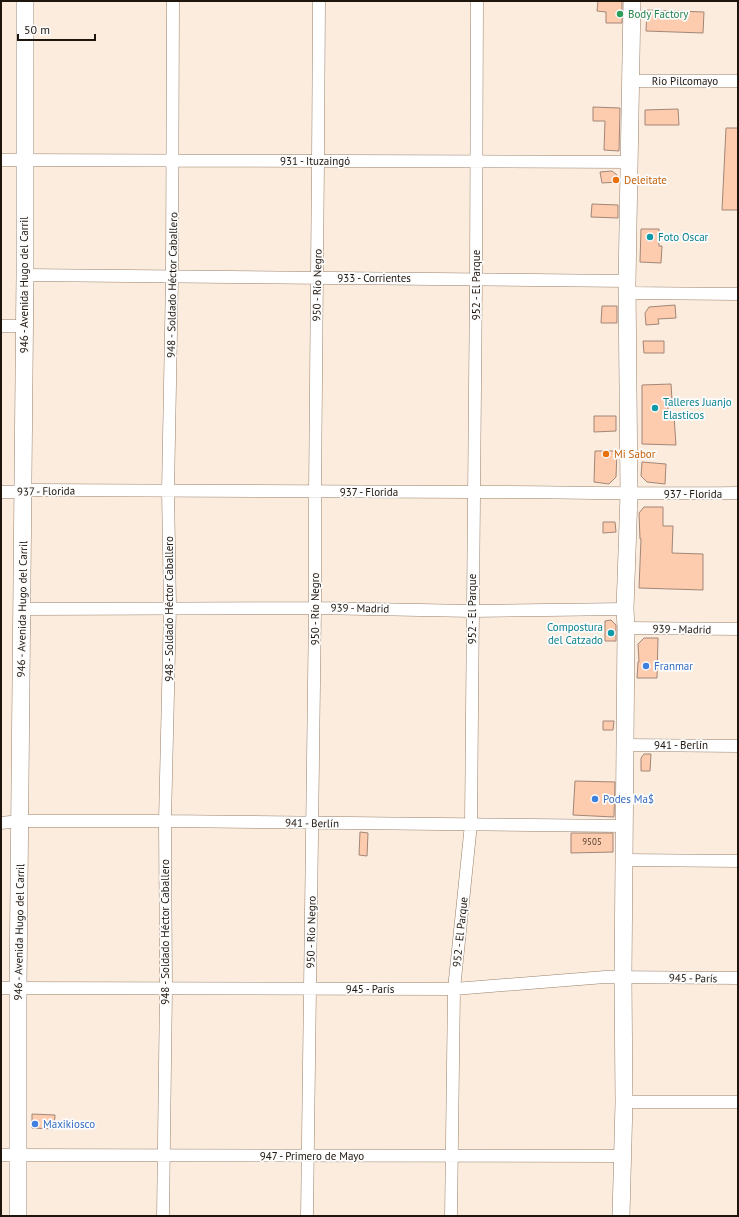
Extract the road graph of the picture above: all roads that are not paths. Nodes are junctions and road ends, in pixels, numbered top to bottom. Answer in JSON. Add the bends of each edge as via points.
{"nodes":[{"id":1,"x":24,"y":1,"type":"edge"},
{"id":2,"x":173,"y":1,"type":"edge"},
{"id":3,"x":319,"y":1,"type":"edge"},
{"id":4,"x":477,"y":1,"type":"edge"},
{"id":5,"x":632,"y":1,"type":"edge"},
{"id":6,"x":631,"y":81,"type":"junction"},
{"id":7,"x":738,"y":81,"type":"edge"},
{"id":8,"x":1,"y":160,"type":"edge"},
{"id":9,"x":24,"y":160,"type":"junction"},
{"id":10,"x":173,"y":160,"type":"junction"},
{"id":11,"x":476,"y":161,"type":"junction"},
{"id":12,"x":318,"y":162,"type":"junction"},
{"id":13,"x":630,"y":162,"type":"junction"},
{"id":14,"x":25,"y":274,"type":"junction"},
{"id":15,"x":172,"y":277,"type":"junction"},
{"id":16,"x":317,"y":278,"type":"junction"},
{"id":17,"x":476,"y":279,"type":"junction"},
{"id":18,"x":628,"y":287,"type":"junction"},
{"id":19,"x":738,"y":294,"type":"edge"},
{"id":20,"x":1,"y":326,"type":"edge"},
{"id":21,"x":24,"y":326,"type":"junction"},
{"id":22,"x":23,"y":491,"type":"junction"},
{"id":23,"x":168,"y":491,"type":"junction"},
{"id":24,"x":1,"y":492,"type":"edge"},
{"id":25,"x":315,"y":492,"type":"junction"},
{"id":26,"x":473,"y":492,"type":"junction"},
{"id":27,"x":738,"y":493,"type":"edge"},
{"id":28,"x":629,"y":494,"type":"junction"},
{"id":29,"x":170,"y":607,"type":"junction"},
{"id":30,"x":315,"y":608,"type":"junction"},
{"id":31,"x":22,"y":609,"type":"junction"},
{"id":32,"x":625,"y":609,"type":"junction"},
{"id":33,"x":472,"y":611,"type":"junction"},
{"id":34,"x":626,"y":628,"type":"junction"},
{"id":35,"x":738,"y":629,"type":"edge"},
{"id":36,"x":625,"y":745,"type":"junction"},
{"id":37,"x":738,"y":746,"type":"edge"},
{"id":38,"x":20,"y":821,"type":"junction"},
{"id":39,"x":165,"y":821,"type":"junction"},
{"id":40,"x":1,"y":823,"type":"edge"},
{"id":41,"x":313,"y":824,"type":"junction"},
{"id":42,"x":471,"y":824,"type":"junction"},
{"id":43,"x":624,"y":826,"type":"junction"},
{"id":44,"x":624,"y":860,"type":"junction"},
{"id":45,"x":738,"y":861,"type":"edge"},
{"id":46,"x":623,"y":977,"type":"junction"},
{"id":47,"x":738,"y":978,"type":"edge"},
{"id":48,"x":1,"y":988,"type":"edge"},
{"id":49,"x":18,"y":988,"type":"junction"},
{"id":50,"x":166,"y":988,"type":"junction"},
{"id":51,"x":310,"y":988,"type":"junction"},
{"id":52,"x":454,"y":989,"type":"junction"},
{"id":53,"x":624,"y":1102,"type":"junction"},
{"id":54,"x":738,"y":1102,"type":"edge"},
{"id":55,"x":1,"y":1155,"type":"edge"},
{"id":56,"x":18,"y":1155,"type":"junction"},
{"id":57,"x":307,"y":1155,"type":"junction"},
{"id":58,"x":164,"y":1156,"type":"junction"},
{"id":59,"x":451,"y":1156,"type":"junction"},
{"id":60,"x":623,"y":1156,"type":"junction"},
{"id":61,"x":18,"y":1216,"type":"edge"},
{"id":62,"x":163,"y":1216,"type":"edge"},
{"id":63,"x":307,"y":1216,"type":"edge"},
{"id":64,"x":451,"y":1216,"type":"edge"},
{"id":65,"x":621,"y":1216,"type":"edge"}],
"edges":[{"from":1,"to":9,"type":"main road","name":"946 - Avenida Hugo del Carril"},
{"from":2,"to":10,"type":"street","name":"948 - Soldado Héctor Caballero"},
{"from":3,"to":12,"type":"street","name":"950 - Río Negro"},
{"from":4,"to":11,"type":"street","name":"952 - El Parque"},
{"from":5,"to":6,"type":"main road"},
{"from":6,"to":7,"type":"street","name":"Rio Pilcomayo"},
{"from":6,"to":13,"type":"main road"},
{"from":8,"to":9,"type":"street","name":"931 - Ituzaingó"},
{"from":9,"to":10,"type":"street","name":"931 - Ituzaingó"},
{"from":9,"to":14,"type":"main road","name":"946 - Avenida Hugo del Carril"},
{"from":10,"to":12,"type":"street","name":"931 - Ituzaingó"},
{"from":10,"to":15,"type":"street","name":"948 - Soldado Héctor Caballero"},
{"from":11,"to":12,"type":"street","name":"931 - Ituzaingó"},
{"from":11,"to":13,"type":"street","name":"931 - Ituzaingó"},
{"from":11,"to":17,"type":"street","name":"952 - El Parque"},
{"from":12,"to":16,"type":"street","name":"950 - Río Negro"},
{"from":13,"to":18,"type":"main road"},
{"from":14,"to":15,"type":"street","name":"933 - Corrientes"},
{"from":14,"to":21,"type":"main road","name":"946 - Avenida Hugo del Carril"},
{"from":15,"to":16,"type":"street","name":"933 - Corrientes"},
{"from":15,"to":23,"type":"street","name":"948 - Soldado Héctor Caballero"},
{"from":16,"to":17,"type":"street","name":"933 - Corrientes"},
{"from":16,"to":25,"type":"street","name":"950 - Río Negro"},
{"from":17,"to":18,"type":"street","name":"933 - Corrientes"},
{"from":17,"to":26,"type":"street","name":"952 - El Parque"},
{"from":18,"to":19,"type":"street","name":"933 - Corrientes"},
{"from":18,"to":28,"type":"main road"},
{"from":20,"to":21,"type":"street"},
{"from":21,"to":22,"type":"main road","name":"946 - Avenida Hugo del Carril"},
{"from":22,"to":23,"type":"street","name":"937 - Florida"},
{"from":22,"to":24,"type":"street","name":"937 - Florida"},
{"from":22,"to":31,"type":"main road","name":"946 - Avenida Hugo del Carril"},
{"from":23,"to":25,"type":"street","name":"937 - Florida"},
{"from":23,"to":29,"type":"street","name":"948 - Soldado Héctor Caballero"},
{"from":25,"to":26,"type":"street","name":"937 - Florida"},
{"from":25,"to":30,"type":"street","name":"950 - Río Negro"},
{"from":26,"to":28,"type":"street","name":"937 - Florida"},
{"from":26,"to":33,"type":"street","name":"952 - El Parque"},
{"from":27,"to":28,"type":"street","name":"937 - Florida"},
{"from":28,"to":32,"type":"main road"},
{"from":29,"to":30,"type":"street","name":"939 - Madrid"},
{"from":29,"to":31,"type":"street","name":"939 - Madrid"},
{"from":29,"to":39,"type":"street","name":"948 - Soldado Héctor Caballero"},
{"from":30,"to":33,"type":"street","name":"939 - Madrid"},
{"from":30,"to":41,"type":"street","name":"950 - Río Negro"},
{"from":31,"to":38,"type":"main road","name":"946 - Avenida Hugo del Carril"},
{"from":32,"to":33,"type":"street","name":"939 - Madrid"},
{"from":32,"to":34,"type":"main road"},
{"from":33,"to":42,"type":"street","name":"952 - El Parque"},
{"from":34,"to":35,"type":"street","name":"939 - Madrid"},
{"from":34,"to":36,"type":"main road"},
{"from":36,"to":37,"type":"street","name":"941 - Berlín"},
{"from":36,"to":43,"type":"main road"},
{"from":38,"to":39,"type":"street","name":"941 - Berlín"},
{"from":38,"to":40,"type":"street","name":"941 - Berlín"},
{"from":38,"to":49,"type":"main road","name":"946 - Avenida Hugo del Carril"},
{"from":39,"to":41,"type":"street","name":"941 - Berlín"},
{"from":39,"to":50,"type":"street","name":"948 - Soldado Héctor Caballero"},
{"from":41,"to":42,"type":"street","name":"941 - Berlín"},
{"from":41,"to":51,"type":"street","name":"950 - Río Negro"},
{"from":42,"to":43,"type":"street","name":"941 - Berlín"},
{"from":42,"to":52,"type":"street","name":"952 - El Parque"},
{"from":43,"to":44,"type":"main road"},
{"from":44,"to":45,"type":"street"},
{"from":44,"to":46,"type":"main road"},
{"from":46,"to":47,"type":"street","name":"945 - París"},
{"from":46,"to":52,"type":"street","name":"945 - París"},
{"from":46,"to":53,"type":"main road"},
{"from":48,"to":49,"type":"street","name":"945 - París"},
{"from":49,"to":50,"type":"street","name":"945 - París"},
{"from":49,"to":56,"type":"main road","name":"946 - Avenida Hugo del Carril"},
{"from":50,"to":51,"type":"street","name":"945 - París"},
{"from":50,"to":58,"type":"street","name":"948 - Soldado Héctor Caballero"},
{"from":51,"to":52,"type":"street","name":"945 - París"},
{"from":51,"to":57,"type":"street","name":"950 - Río Negro"},
{"from":52,"to":59,"type":"street","name":"952 - El Parque"},
{"from":53,"to":54,"type":"street"},
{"from":53,"to":60,"type":"main road"},
{"from":55,"to":56,"type":"street","name":"947 - Primero de Mayo"},
{"from":56,"to":58,"type":"street","name":"947 - Primero de Mayo"},
{"from":56,"to":61,"type":"main road","name":"946 - Avenida Hugo del Carril"},
{"from":57,"to":58,"type":"street","name":"947 - Primero de Mayo"},
{"from":57,"to":59,"type":"street","name":"947 - Primero de Mayo"},
{"from":57,"to":63,"type":"street","name":"950 - Río Negro"},
{"from":58,"to":62,"type":"street","name":"948 - Soldado Héctor Caballero"},
{"from":59,"to":60,"type":"street","name":"947 - Primero de Mayo"},
{"from":59,"to":64,"type":"street","name":"952 - El Parque"},
{"from":60,"to":65,"type":"main road"}]}
